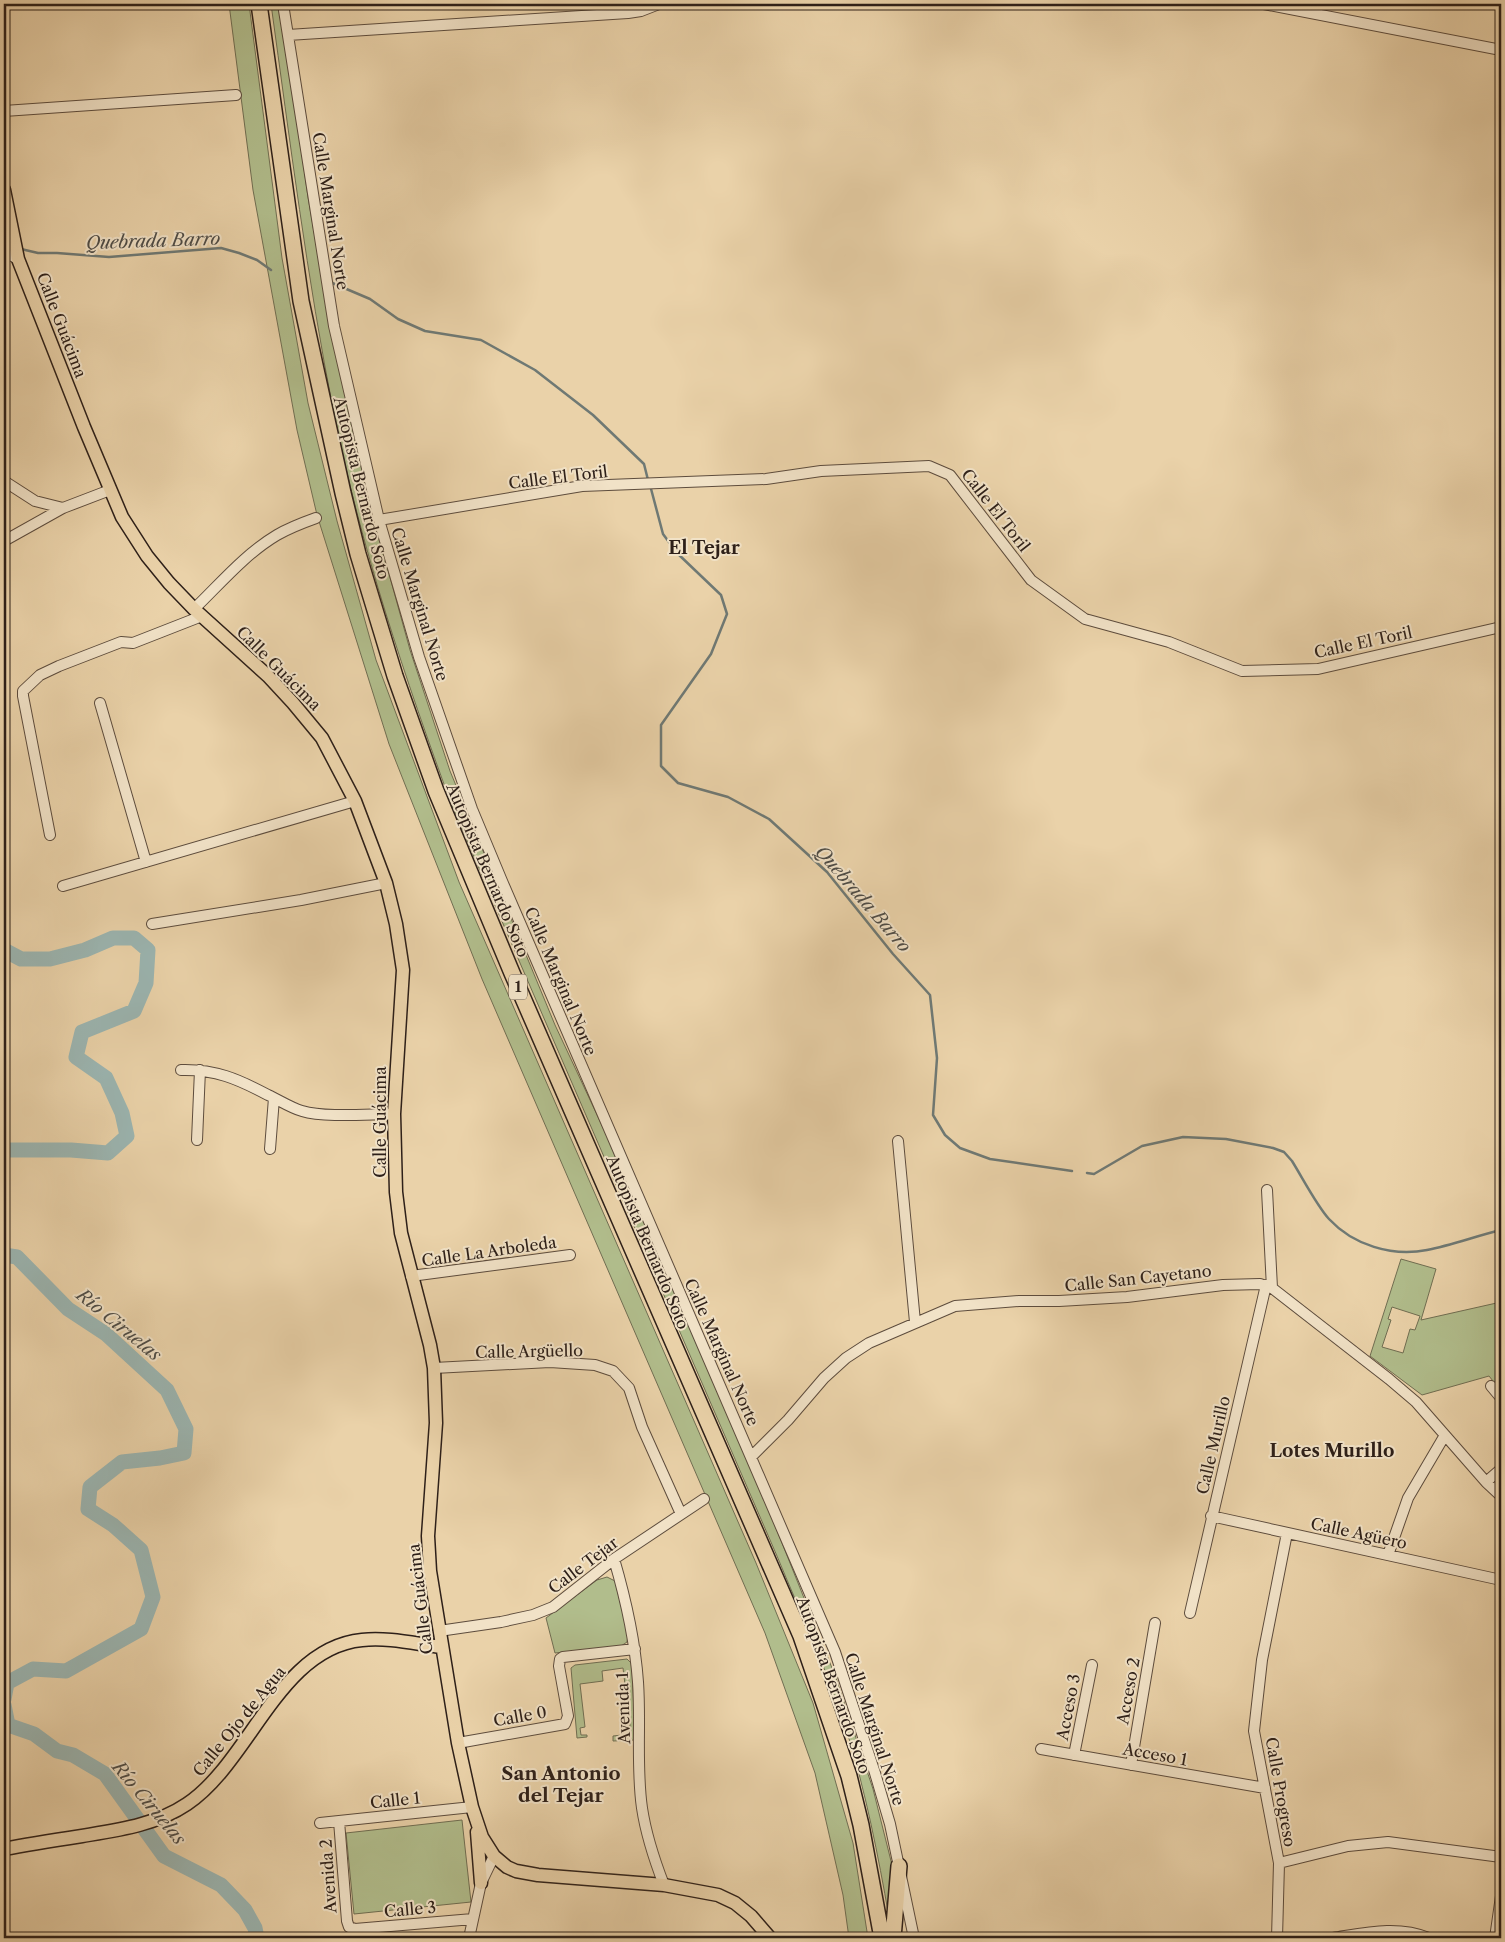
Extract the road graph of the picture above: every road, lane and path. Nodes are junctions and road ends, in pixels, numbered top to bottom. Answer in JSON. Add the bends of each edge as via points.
{"nodes":[{"id":1,"x":260,"y":4,"type":"edge"},
{"id":2,"x":283,"y":4,"type":"edge"},
{"id":3,"x":659,"y":4,"type":"edge"},
{"id":4,"x":1264,"y":4,"type":"edge"},
{"id":5,"x":288,"y":35,"type":"junction"},
{"id":6,"x":1501,"y":50,"type":"edge"},
{"id":7,"x":236,"y":95,"type":"dead end"},
{"id":8,"x":4,"y":111,"type":"edge"},
{"id":9,"x":4,"y":190,"type":"edge"},
{"id":10,"x":4,"y":252,"type":"edge"},
{"id":11,"x":18,"y":256,"type":"junction"},
{"id":12,"x":4,"y":481,"type":"edge"},
{"id":13,"x":110,"y":490,"type":"junction"},
{"id":14,"x":63,"y":508,"type":"junction"},
{"id":15,"x":316,"y":518,"type":"dead end"},
{"id":16,"x":379,"y":520,"type":"junction"},
{"id":17,"x":4,"y":542,"type":"edge"},
{"id":18,"x":201,"y":615,"type":"junction"},
{"id":19,"x":1501,"y":627,"type":"edge"},
{"id":20,"x":100,"y":703,"type":"dead end"},
{"id":21,"x":355,"y":801,"type":"junction"},
{"id":22,"x":50,"y":835,"type":"dead end"},
{"id":23,"x":146,"y":862,"type":"junction"},
{"id":24,"x":386,"y":883,"type":"junction"},
{"id":25,"x":63,"y":886,"type":"dead end"},
{"id":26,"x":152,"y":924,"type":"dead end"},
{"id":27,"x":181,"y":1070,"type":"dead end"},
{"id":28,"x":200,"y":1070,"type":"junction"},
{"id":29,"x":274,"y":1098,"type":"junction"},
{"id":30,"x":394,"y":1114,"type":"junction"},
{"id":31,"x":197,"y":1140,"type":"dead end"},
{"id":32,"x":898,"y":1142,"type":"dead end"},
{"id":33,"x":270,"y":1149,"type":"dead end"},
{"id":34,"x":1267,"y":1190,"type":"dead end"},
{"id":35,"x":570,"y":1254,"type":"dead end"},
{"id":36,"x":411,"y":1276,"type":"junction"},
{"id":37,"x":1269,"y":1287,"type":"junction"},
{"id":38,"x":915,"y":1322,"type":"junction"},
{"id":39,"x":434,"y":1368,"type":"junction"},
{"id":40,"x":1491,"y":1386,"type":"dead end"},
{"id":41,"x":1501,"y":1398,"type":"edge"},
{"id":42,"x":1445,"y":1434,"type":"junction"},
{"id":43,"x":752,"y":1457,"type":"junction"},
{"id":44,"x":1501,"y":1469,"type":"edge"},
{"id":45,"x":1486,"y":1482,"type":"junction"},
{"id":46,"x":1501,"y":1496,"type":"edge"},
{"id":47,"x":704,"y":1499,"type":"dead end"},
{"id":48,"x":680,"y":1514,"type":"junction"},
{"id":49,"x":1211,"y":1516,"type":"junction"},
{"id":50,"x":1287,"y":1533,"type":"junction"},
{"id":51,"x":1388,"y":1555,"type":"junction"},
{"id":52,"x":614,"y":1559,"type":"junction"},
{"id":53,"x":1501,"y":1580,"type":"edge"},
{"id":54,"x":1190,"y":1613,"type":"dead end"},
{"id":55,"x":1155,"y":1623,"type":"dead end"},
{"id":56,"x":439,"y":1631,"type":"junction"},
{"id":57,"x":442,"y":1647,"type":"junction"},
{"id":58,"x":635,"y":1649,"type":"junction"},
{"id":59,"x":1092,"y":1665,"type":"dead end"},
{"id":60,"x":458,"y":1743,"type":"junction"},
{"id":61,"x":1041,"y":1749,"type":"dead end"},
{"id":62,"x":1074,"y":1755,"type":"junction"},
{"id":63,"x":1131,"y":1765,"type":"junction"},
{"id":64,"x":1265,"y":1788,"type":"junction"},
{"id":65,"x":474,"y":1812,"type":"junction"},
{"id":66,"x":339,"y":1822,"type":"junction"},
{"id":67,"x":320,"y":1824,"type":"dead end"},
{"id":68,"x":4,"y":1849,"type":"edge"},
{"id":69,"x":494,"y":1856,"type":"junction"},
{"id":70,"x":1501,"y":1857,"type":"edge"},
{"id":71,"x":1279,"y":1863,"type":"junction"},
{"id":72,"x":899,"y":1866,"type":"junction"},
{"id":73,"x":482,"y":1884,"type":"junction"},
{"id":74,"x":664,"y":1885,"type":"junction"},
{"id":75,"x":1501,"y":1896,"type":"edge"},
{"id":76,"x":474,"y":1919,"type":"junction"},
{"id":77,"x":349,"y":1927,"type":"joint"},
{"id":78,"x":469,"y":1938,"type":"edge"},
{"id":79,"x":770,"y":1938,"type":"edge"},
{"id":80,"x":882,"y":1938,"type":"edge"},
{"id":81,"x":893,"y":1938,"type":"edge"},
{"id":82,"x":914,"y":1938,"type":"edge"},
{"id":83,"x":1277,"y":1938,"type":"edge"},
{"id":84,"x":1332,"y":1938,"type":"edge"},
{"id":85,"x":1428,"y":1938,"type":"edge"},
{"id":86,"x":1495,"y":1938,"type":"edge"}],
"edges":[{"from":1,"to":80,"type":"highway","name":"Autopista Bernardo Soto","number":"1","via":[[302,310],[358,554],[395,676],[436,791],[512,973],[800,1636],[849,1776]]},
{"from":2,"to":5,"type":"street","name":"Calle Marginal Norte"},
{"from":3,"to":5,"type":"street","via":[[628,13]]},
{"from":4,"to":6,"type":"street"},
{"from":5,"to":16,"type":"street","name":"Calle Marginal Norte","via":[[334,326]]},
{"from":7,"to":8,"type":"street"},
{"from":9,"to":11,"type":"main road","name":"Calle Guácima"},
{"from":10,"to":11,"type":"street"},
{"from":11,"to":13,"type":"main road","name":"Calle Guácima"},
{"from":12,"to":14,"type":"street","via":[[35,501]]},
{"from":13,"to":14,"type":"street"},
{"from":13,"to":18,"type":"main road","name":"Calle Guácima","via":[[122,517],[147,556]]},
{"from":14,"to":17,"type":"street"},
{"from":15,"to":18,"type":"street","via":[[275,536],[246,558]]},
{"from":16,"to":19,"type":"street","name":"Calle El Toril","via":[[582,486],[766,479],[821,471],[929,466],[950,475],[1031,580],[1085,619],[1169,642],[1242,670],[1318,669]]},
{"from":16,"to":43,"type":"street","name":"Calle Marginal Norte","via":[[419,657],[472,809]]},
{"from":18,"to":21,"type":"main road","name":"Calle Guácima","via":[[268,676],[308,720],[333,758]]},
{"from":18,"to":22,"type":"street","via":[[180,629],[133,643],[121,642],[40,674],[23,691]]},
{"from":20,"to":23,"type":"street"},
{"from":21,"to":23,"type":"street"},
{"from":21,"to":24,"type":"main road","name":"Calle Guácima"},
{"from":23,"to":25,"type":"street"},
{"from":24,"to":26,"type":"street"},
{"from":24,"to":30,"type":"main road","name":"Calle Guácima","via":[[402,970]]},
{"from":27,"to":28,"type":"street"},
{"from":28,"to":29,"type":"street","via":[[241,1081]]},
{"from":28,"to":31,"type":"street"},
{"from":29,"to":30,"type":"street","via":[[302,1111],[318,1114]]},
{"from":29,"to":33,"type":"street"},
{"from":30,"to":36,"type":"main road","name":"Calle Guácima","via":[[396,1192]]},
{"from":32,"to":38,"type":"street"},
{"from":34,"to":37,"type":"street","name":"Calle Murillo"},
{"from":35,"to":36,"type":"street","name":"Calle La Arboleda"},
{"from":36,"to":39,"type":"main road","name":"Calle Guácima"},
{"from":37,"to":38,"type":"street","name":"Calle San Cayetano","via":[[1223,1285],[1127,1297],[966,1304]]},
{"from":37,"to":42,"type":"street","via":[[1389,1379],[1416,1402]]},
{"from":37,"to":49,"type":"street","name":"Calle Murillo"},
{"from":38,"to":43,"type":"street","name":"Calle San Cayetano","via":[[869,1343],[846,1358]]},
{"from":39,"to":48,"type":"street","name":"Calle Argüello","via":[[550,1362],[596,1365],[613,1371],[629,1388],[642,1427]]},
{"from":39,"to":56,"type":"main road","name":"Calle Guácima","via":[[436,1423],[428,1536]]},
{"from":40,"to":41,"type":"street"},
{"from":42,"to":45,"type":"street"},
{"from":42,"to":51,"type":"street","via":[[1408,1498]]},
{"from":43,"to":72,"type":"street","name":"Calle Marginal Norte","via":[[838,1659],[875,1772]]},
{"from":44,"to":45,"type":"street"},
{"from":45,"to":46,"type":"street"},
{"from":47,"to":48,"type":"street","name":"Calle Tejar"},
{"from":48,"to":52,"type":"street","name":"Calle Tejar"},
{"from":49,"to":50,"type":"street","name":"Calle Agüero"},
{"from":49,"to":54,"type":"street","name":"Calle Murillo"},
{"from":50,"to":51,"type":"street","name":"Calle Agüero"},
{"from":50,"to":64,"type":"street","name":"Calle Progreso","via":[[1257,1696],[1254,1731]]},
{"from":51,"to":53,"type":"street","name":"Calle Agüero"},
{"from":52,"to":56,"type":"street","name":"Calle Tejar","via":[[545,1611],[501,1622]]},
{"from":52,"to":58,"type":"street","name":"Avenida 1"},
{"from":55,"to":63,"type":"street","name":"Acceso 2"},
{"from":56,"to":57,"type":"main road","name":"Calle Guácima"},
{"from":57,"to":60,"type":"main road","name":"Calle Guácima"},
{"from":57,"to":68,"type":"main road","name":"Calle Ojo de Agua","via":[[364,1639],[322,1654],[285,1688],[221,1773],[188,1804],[160,1819],[125,1829]]},
{"from":58,"to":60,"type":"street","name":"Calle 0","via":[[560,1659],[568,1716],[565,1724]]},
{"from":58,"to":74,"type":"street","name":"Avenida 1","via":[[642,1807],[651,1851]]},
{"from":59,"to":62,"type":"street","name":"Acceso 3"},
{"from":60,"to":65,"type":"main road","name":"Calle Guácima"},
{"from":61,"to":62,"type":"street","name":"Acceso 1"},
{"from":62,"to":63,"type":"street","name":"Acceso 1"},
{"from":63,"to":64,"type":"street","name":"Acceso 1"},
{"from":64,"to":71,"type":"street","name":"Calle Progreso"},
{"from":65,"to":66,"type":"street","name":"Calle 1"},
{"from":65,"to":69,"type":"main road","name":"Calle Guácima","via":[[482,1836]]},
{"from":65,"to":73,"type":"main road"},
{"from":66,"to":67,"type":"street","name":"Calle 1"},
{"from":66,"to":77,"type":"street","name":"Avenida 2"},
{"from":69,"to":73,"type":"street"},
{"from":69,"to":74,"type":"main road","name":"Calle Guácima","via":[[507,1867],[538,1875]]},
{"from":70,"to":71,"type":"street","via":[[1388,1842],[1348,1846]]},
{"from":71,"to":83,"type":"street","name":"Calle Progreso"},
{"from":72,"to":81,"type":"highway"},
{"from":72,"to":82,"type":"street","name":"Calle Marginal Norte"},
{"from":73,"to":76,"type":"street"},
{"from":74,"to":79,"type":"main road","name":"Calle Guácima","via":[[718,1895],[735,1903],[752,1916]]},
{"from":75,"to":86,"type":"street"},
{"from":76,"to":77,"type":"street","name":"Calle 3"},
{"from":76,"to":78,"type":"street"},
{"from":84,"to":85,"type":"street","via":[[1397,1930]]}]}
